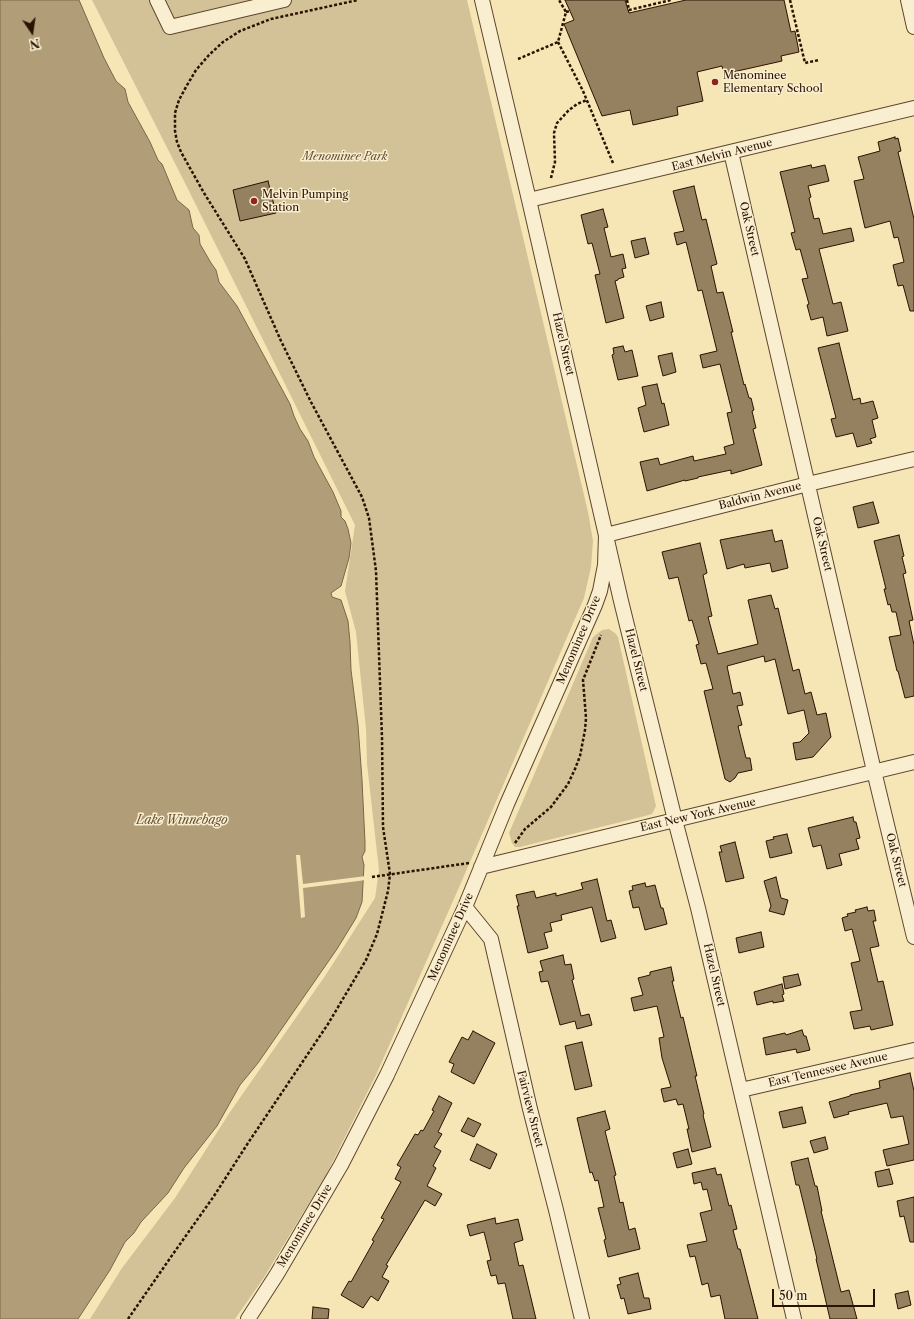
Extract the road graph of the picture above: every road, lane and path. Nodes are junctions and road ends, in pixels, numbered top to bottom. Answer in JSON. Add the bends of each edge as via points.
{"nodes":[{"id":1,"x":157,"y":0,"type":"edge"},
{"id":2,"x":284,"y":0,"type":"edge"},
{"id":3,"x":358,"y":0,"type":"edge"},
{"id":4,"x":482,"y":0,"type":"edge"},
{"id":5,"x":560,"y":0,"type":"edge"},
{"id":6,"x":627,"y":0,"type":"edge"},
{"id":7,"x":671,"y":0,"type":"edge"},
{"id":8,"x":790,"y":0,"type":"edge"},
{"id":9,"x":908,"y":0,"type":"edge"},
{"id":10,"x":570,"y":10,"type":"dead end"},
{"id":11,"x":566,"y":12,"type":"junction"},
{"id":12,"x":914,"y":27,"type":"edge"},
{"id":13,"x":558,"y":42,"type":"junction"},
{"id":14,"x":518,"y":59,"type":"dead end"},
{"id":15,"x":819,"y":60,"type":"dead end"},
{"id":16,"x":587,"y":100,"type":"junction"},
{"id":17,"x":914,"y":108,"type":"edge"},
{"id":18,"x":731,"y":152,"type":"junction"},
{"id":19,"x":613,"y":163,"type":"dead end"},
{"id":20,"x":552,"y":178,"type":"dead end"},
{"id":21,"x":530,"y":200,"type":"junction"},
{"id":22,"x":914,"y":459,"type":"edge"},
{"id":23,"x":808,"y":484,"type":"junction"},
{"id":24,"x":606,"y":535,"type":"junction"},
{"id":25,"x":600,"y":635,"type":"dead end"},
{"id":26,"x":914,"y":762,"type":"edge"},
{"id":27,"x":874,"y":771,"type":"junction"},
{"id":28,"x":675,"y":820,"type":"junction"},
{"id":29,"x":515,"y":843,"type":"dead end"},
{"id":30,"x":482,"y":865,"type":"junction"},
{"id":31,"x":390,"y":874,"type":"junction"},
{"id":32,"x":372,"y":877,"type":"dead end"},
{"id":33,"x":465,"y":907,"type":"junction"},
{"id":34,"x":914,"y":936,"type":"edge"},
{"id":35,"x":914,"y":1050,"type":"edge"},
{"id":36,"x":741,"y":1090,"type":"junction"},
{"id":37,"x":128,"y":1319,"type":"edge"},
{"id":38,"x":248,"y":1319,"type":"edge"},
{"id":39,"x":582,"y":1319,"type":"edge"},
{"id":40,"x":794,"y":1319,"type":"edge"}],
"edges":[{"from":1,"to":2,"type":"street","via":[[170,27]]},
{"from":3,"to":31,"type":"path","via":[[271,20],[240,31],[223,42],[196,70],[186,86],[175,113],[175,131],[181,152],[245,260],[288,356],[366,506],[376,571],[383,827]]},
{"from":4,"to":21,"type":"street","name":"Hazel Street"},
{"from":5,"to":11,"type":"path"},
{"from":6,"to":7,"type":"path","via":[[629,10]]},
{"from":8,"to":15,"type":"path","via":[[805,63]]},
{"from":9,"to":12,"type":"street"},
{"from":10,"to":11,"type":"path"},
{"from":11,"to":13,"type":"path"},
{"from":13,"to":14,"type":"path"},
{"from":13,"to":16,"type":"path"},
{"from":16,"to":19,"type":"path"},
{"from":16,"to":20,"type":"path","via":[[568,110],[557,123],[554,133],[555,162]]},
{"from":17,"to":18,"type":"street","name":"East Melvin Avenue"},
{"from":18,"to":21,"type":"street","name":"East Melvin Avenue"},
{"from":18,"to":23,"type":"street","name":"Oak Street"},
{"from":21,"to":24,"type":"street","name":"Hazel Street"},
{"from":22,"to":23,"type":"street","name":"Baldwin Avenue"},
{"from":23,"to":24,"type":"street","name":"Baldwin Avenue"},
{"from":23,"to":27,"type":"street","name":"Oak Street"},
{"from":24,"to":28,"type":"street","name":"Hazel Street"},
{"from":24,"to":30,"type":"street","name":"Menominee Drive","via":[[605,565],[595,605]]},
{"from":25,"to":29,"type":"path","via":[[583,680],[585,730],[575,769],[568,784],[550,807],[525,829]]},
{"from":26,"to":27,"type":"street","name":"East New York Avenue"},
{"from":27,"to":28,"type":"street","name":"East New York Avenue"},
{"from":27,"to":34,"type":"street","name":"Oak Street"},
{"from":28,"to":30,"type":"street","name":"East New York Avenue"},
{"from":28,"to":36,"type":"street","name":"Hazel Street"},
{"from":30,"to":31,"type":"path","via":[[466,863]]},
{"from":30,"to":33,"type":"street","name":"Menominee Drive"},
{"from":31,"to":32,"type":"path"},
{"from":31,"to":37,"type":"path","via":[[383,915],[366,960],[328,1024],[214,1196]]},
{"from":33,"to":38,"type":"street","name":"Menominee Drive","via":[[388,1075],[341,1166]]},
{"from":33,"to":39,"type":"street","name":"Fairview Street","via":[[490,939]]},
{"from":35,"to":36,"type":"street","name":"East Tennessee Avenue"},
{"from":36,"to":40,"type":"street","name":"Hazel Street"}]}
